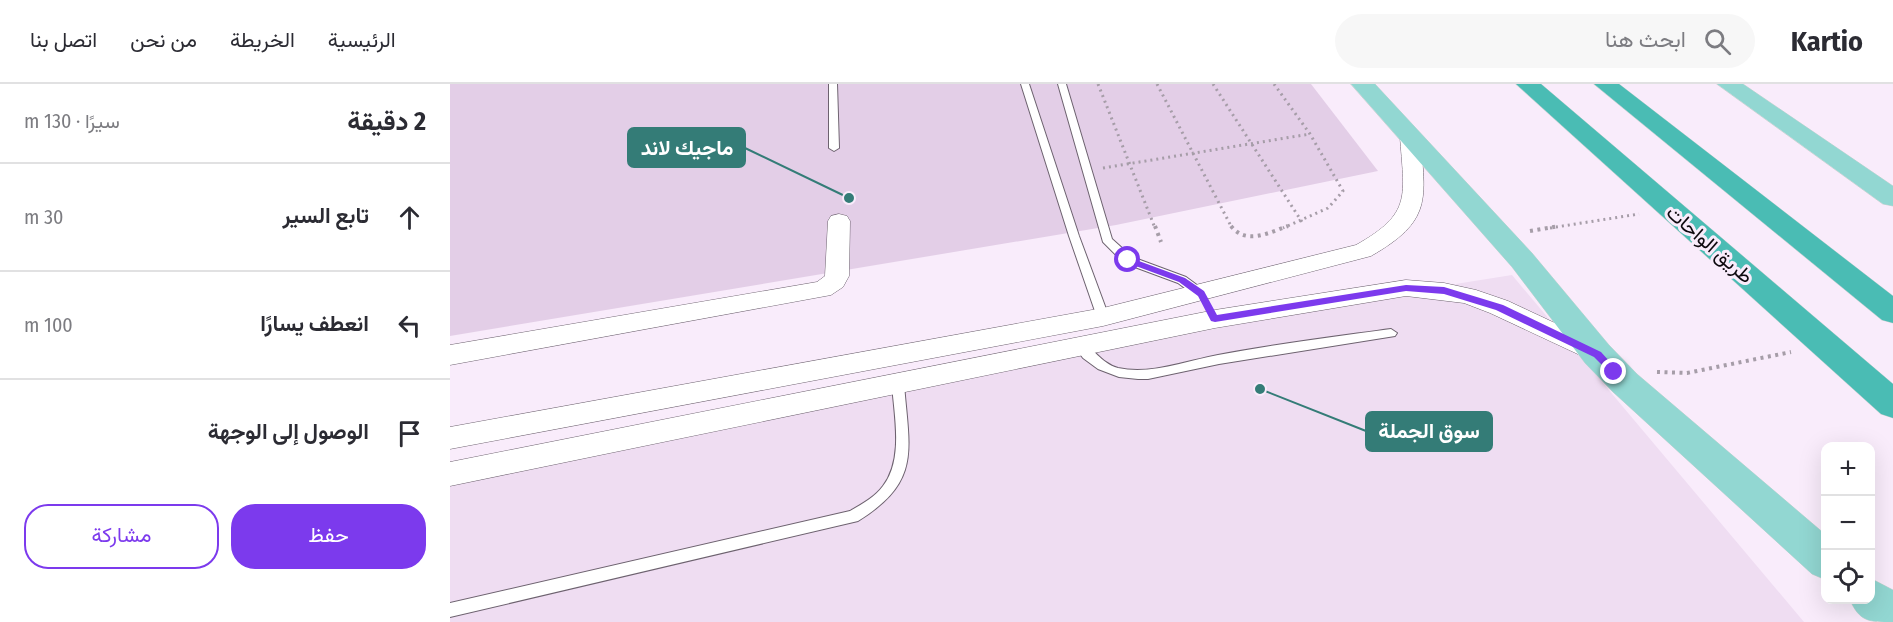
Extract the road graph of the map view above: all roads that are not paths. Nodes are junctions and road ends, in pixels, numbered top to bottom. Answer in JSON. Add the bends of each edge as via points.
{"nodes":[{"id":1,"x":833,"y":84,"type":"edge"},
{"id":2,"x":1025,"y":84,"type":"edge"},
{"id":3,"x":1062,"y":84,"type":"edge"},
{"id":4,"x":1362,"y":84,"type":"edge"},
{"id":5,"x":1527,"y":84,"type":"edge"},
{"id":6,"x":1605,"y":84,"type":"edge"},
{"id":7,"x":1728,"y":84,"type":"edge"},
{"id":8,"x":1410,"y":136,"type":"junction"},
{"id":9,"x":834,"y":148,"type":"dead end"},
{"id":10,"x":1893,"y":198,"type":"edge"},
{"id":11,"x":839,"y":221,"type":"dead end"},
{"id":12,"x":1201,"y":294,"type":"junction"},
{"id":13,"x":1893,"y":312,"type":"edge"},
{"id":14,"x":1103,"y":317,"type":"junction"},
{"id":15,"x":1215,"y":319,"type":"junction"},
{"id":16,"x":1391,"y":333,"type":"dead end"},
{"id":17,"x":1081,"y":347,"type":"junction"},
{"id":18,"x":450,"y":356,"type":"edge"},
{"id":19,"x":898,"y":356,"type":"junction"},
{"id":20,"x":1606,"y":363,"type":"junction"},
{"id":21,"x":898,"y":384,"type":"junction"},
{"id":22,"x":1893,"y":404,"type":"edge"},
{"id":23,"x":450,"y":438,"type":"edge"},
{"id":24,"x":450,"y":474,"type":"edge"},
{"id":25,"x":1821,"y":556,"type":"edge"},
{"id":26,"x":1875,"y":602,"type":"edge"},
{"id":27,"x":450,"y":610,"type":"edge"},
{"id":28,"x":1893,"y":616,"type":"edge"}],
"edges":[{"from":1,"to":9,"type":"lane"},
{"from":2,"to":14,"type":"lane"},
{"from":3,"to":12,"type":"lane","via":[[1107,240],[1128,260],[1182,280]]},
{"from":4,"to":8,"type":"main road"},
{"from":5,"to":22,"type":"highway","name":"طريق الواحات"},
{"from":6,"to":13,"type":"highway"},
{"from":7,"to":10,"type":"main road"},
{"from":8,"to":12,"type":"street","via":[[1415,202],[1399,229],[1385,240],[1364,251]]},
{"from":8,"to":20,"type":"main road","via":[[1500,235]]},
{"from":11,"to":18,"type":"street","via":[[837,276],[823,289]]},
{"from":12,"to":14,"type":"street"},
{"from":12,"to":15,"type":"street"},
{"from":14,"to":19,"type":"street"},
{"from":15,"to":17,"type":"street"},
{"from":15,"to":20,"type":"street","via":[[1344,296],[1426,288],[1499,307]]},
{"from":16,"to":17,"type":"lane","via":[[1140,375],[1100,366]]},
{"from":17,"to":21,"type":"street"},
{"from":19,"to":21,"type":"street"},
{"from":19,"to":23,"type":"street"},
{"from":20,"to":25,"type":"main road"},
{"from":21,"to":24,"type":"street"},
{"from":21,"to":27,"type":"lane","via":[[901,470],[886,496],[853,518]]},
{"from":26,"to":28,"type":"main road"}]}
